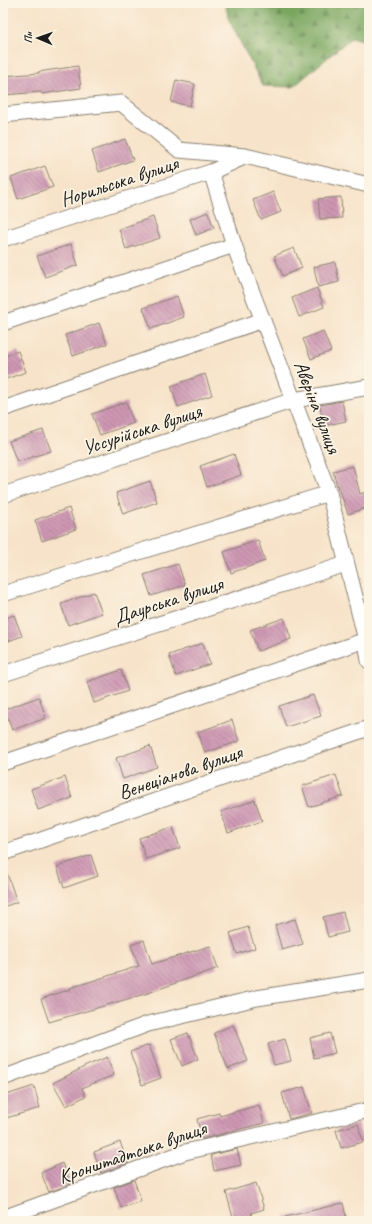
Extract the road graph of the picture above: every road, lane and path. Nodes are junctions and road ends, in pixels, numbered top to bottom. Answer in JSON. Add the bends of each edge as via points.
{"nodes":[{"id":1,"x":3,"y":115,"type":"edge"},
{"id":2,"x":245,"y":156,"type":"junction"},
{"id":3,"x":211,"y":172,"type":"junction"},
{"id":4,"x":369,"y":185,"type":"edge"},
{"id":5,"x":3,"y":238,"type":"edge"},
{"id":6,"x":234,"y":245,"type":"junction"},
{"id":7,"x":263,"y":320,"type":"junction"},
{"id":8,"x":3,"y":323,"type":"edge"},
{"id":9,"x":369,"y":387,"type":"edge"},
{"id":10,"x":294,"y":400,"type":"junction"},
{"id":11,"x":3,"y":409,"type":"edge"},
{"id":12,"x":329,"y":493,"type":"junction"},
{"id":13,"x":3,"y":496,"type":"edge"},
{"id":14,"x":346,"y":564,"type":"junction"},
{"id":15,"x":3,"y":594,"type":"edge"},
{"id":16,"x":366,"y":640,"type":"junction"},
{"id":17,"x":369,"y":661,"type":"edge"},
{"id":18,"x":3,"y":674,"type":"edge"},
{"id":19,"x":369,"y":728,"type":"edge"},
{"id":20,"x":3,"y":763,"type":"edge"},
{"id":21,"x":3,"y":853,"type":"edge"},
{"id":22,"x":369,"y":980,"type":"edge"},
{"id":23,"x":3,"y":1078,"type":"edge"},
{"id":24,"x":369,"y":1110,"type":"edge"},
{"id":25,"x":3,"y":1218,"type":"edge"}],
"edges":[{"from":1,"to":2,"type":"street","via":[[121,103],[179,150]]},
{"from":2,"to":3,"type":"street","name":"Норильська вулиця"},
{"from":2,"to":4,"type":"street"},
{"from":3,"to":5,"type":"street","name":"Норильська вулиця"},
{"from":3,"to":6,"type":"street","name":"Авєріна вулиця"},
{"from":6,"to":7,"type":"street","name":"Авєріна вулиця"},
{"from":6,"to":8,"type":"street"},
{"from":7,"to":10,"type":"street","name":"Авєріна вулиця"},
{"from":7,"to":11,"type":"street"},
{"from":9,"to":10,"type":"street","name":"Уссурійська вулиця"},
{"from":10,"to":12,"type":"street","name":"Авєріна вулиця"},
{"from":10,"to":13,"type":"street","name":"Уссурійська вулиця"},
{"from":12,"to":14,"type":"street","name":"Авєріна вулиця"},
{"from":12,"to":15,"type":"street"},
{"from":14,"to":16,"type":"street","name":"Авєріна вулиця"},
{"from":14,"to":18,"type":"street","name":"Даурська вулиця"},
{"from":16,"to":17,"type":"street","name":"Авєріна вулиця"},
{"from":16,"to":20,"type":"street"},
{"from":19,"to":21,"type":"street","name":"Венеціанова вулиця"},
{"from":22,"to":23,"type":"street","via":[[257,998],[148,1024]]},
{"from":24,"to":25,"type":"street","name":"Кронштадтська вулиця","via":[[185,1152]]}]}
